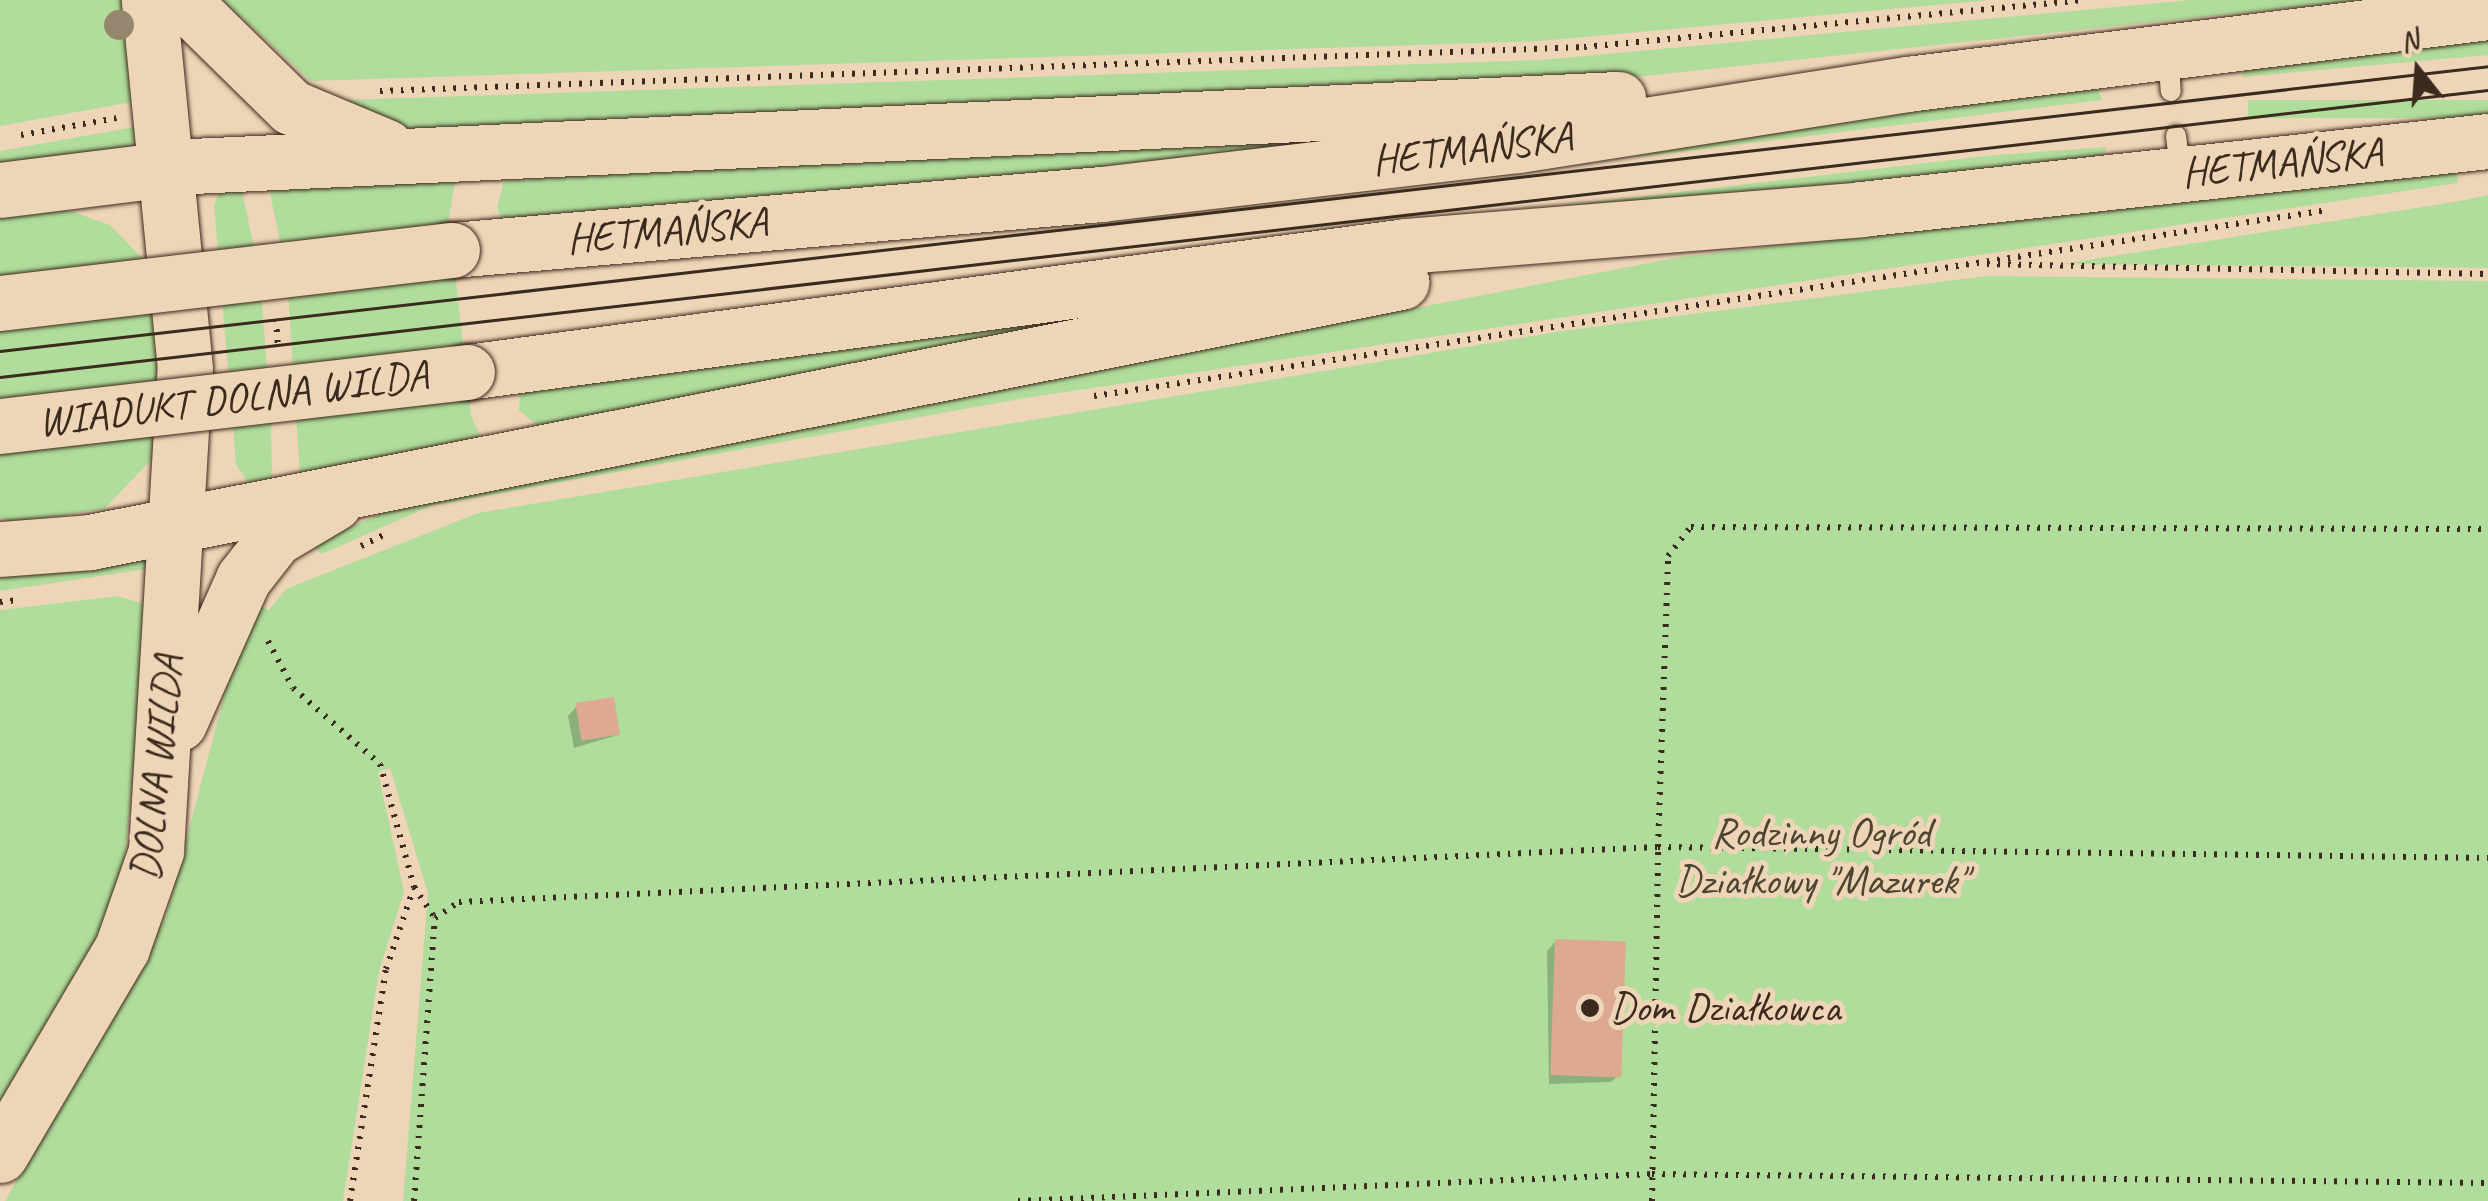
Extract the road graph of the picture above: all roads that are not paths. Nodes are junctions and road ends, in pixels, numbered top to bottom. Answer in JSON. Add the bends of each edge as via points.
{"nodes":[{"id":1,"x":148,"y":0,"type":"edge"},
{"id":2,"x":182,"y":0,"type":"edge"},
{"id":3,"x":2488,"y":12,"type":"edge"},
{"id":4,"x":1831,"y":95,"type":"junction"},
{"id":5,"x":2488,"y":141,"type":"edge"},
{"id":6,"x":434,"y":154,"type":"junction"},
{"id":7,"x":167,"y":168,"type":"junction"},
{"id":8,"x":0,"y":190,"type":"edge"},
{"id":9,"x":1743,"y":217,"type":"junction"},
{"id":10,"x":0,"y":303,"type":"edge"},
{"id":11,"x":466,"y":372,"type":"joint"},
{"id":12,"x":0,"y":426,"type":"edge"},
{"id":13,"x":397,"y":504,"type":"junction"},
{"id":14,"x":179,"y":523,"type":"junction"},
{"id":15,"x":0,"y":548,"type":"edge"},
{"id":16,"x":162,"y":763,"type":"junction"},
{"id":17,"x":0,"y":1155,"type":"edge"}],
"edges":[{"from":1,"to":7,"type":"main road"},
{"from":2,"to":6,"type":"main road","via":[[291,107],[374,144]]},
{"from":3,"to":4,"type":"main road","name":"HETMAŃSKA","via":[[2170,70]]},
{"from":4,"to":6,"type":"main road"},
{"from":4,"to":10,"type":"main road","name":"HETMAŃSKA","bridge":true,"via":[[1518,145],[1100,194],[452,250]]},
{"from":5,"to":9,"type":"main road","name":"HETMAŃSKA","via":[[2178,155]]},
{"from":6,"to":7,"type":"main road"},
{"from":7,"to":8,"type":"main road"},
{"from":7,"to":14,"type":"main road","name":"DOLNA WILDA","via":[[185,369]]},
{"from":9,"to":11,"type":"main road","name":"HETMAŃSKA","via":[[1139,277]]},
{"from":9,"to":13,"type":"main road","via":[[1549,263],[1365,286]]},
{"from":11,"to":12,"type":"main road","name":"WIADUKT DOLNA WILDA","bridge":true},
{"from":13,"to":14,"type":"main road"},
{"from":13,"to":16,"type":"main road","via":[[316,511],[258,558],[221,620]]},
{"from":14,"to":15,"type":"main road"},
{"from":14,"to":16,"type":"main road","name":"DOLNA WILDA"},
{"from":16,"to":17,"type":"main road","name":"DOLNA WILDA","via":[[156,851],[138,916]]}]}
